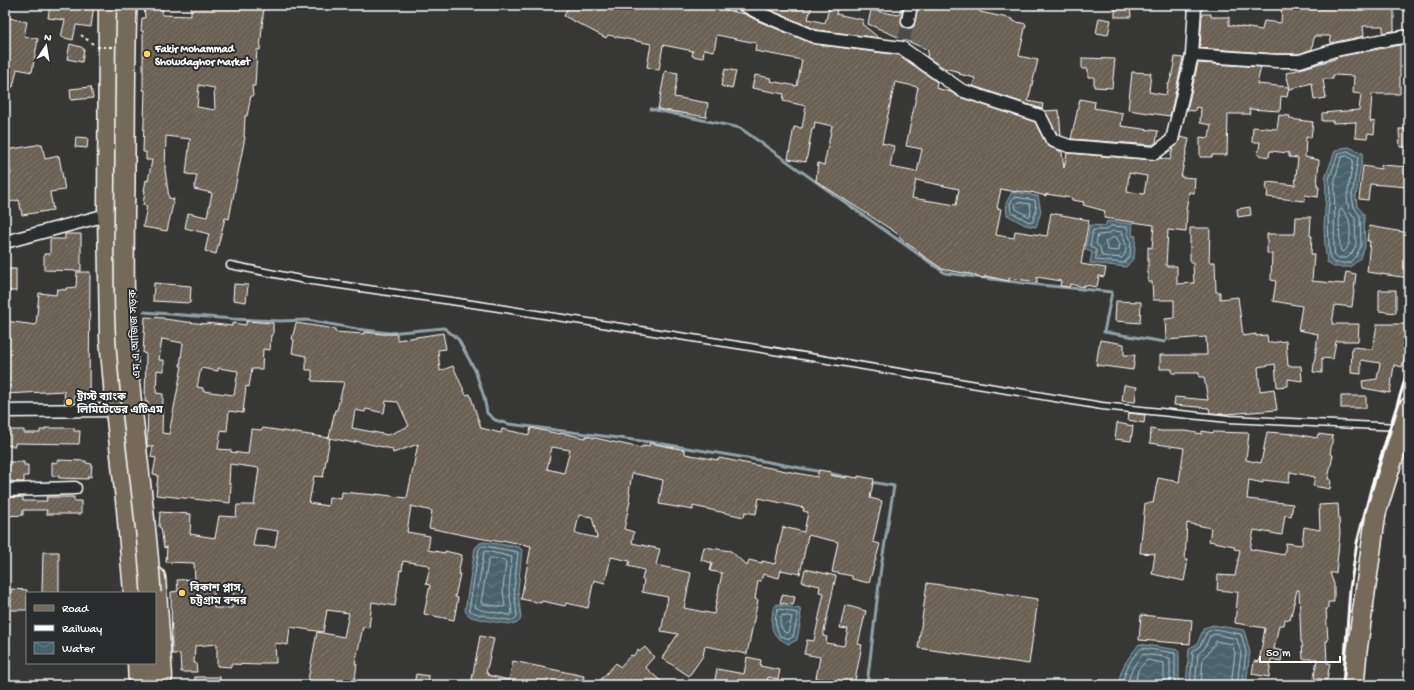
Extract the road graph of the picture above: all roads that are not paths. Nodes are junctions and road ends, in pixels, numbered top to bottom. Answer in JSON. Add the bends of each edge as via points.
{"nodes":[{"id":1,"x":108,"y":5,"type":"edge"},
{"id":2,"x":115,"y":5,"type":"edge"},
{"id":3,"x":127,"y":5,"type":"edge"},
{"id":4,"x":133,"y":5,"type":"edge"},
{"id":5,"x":744,"y":5,"type":"edge"},
{"id":6,"x":912,"y":5,"type":"edge"},
{"id":7,"x":1194,"y":5,"type":"edge"},
{"id":8,"x":908,"y":21,"type":"tunnel mouth"},
{"id":9,"x":1409,"y":36,"type":"edge"},
{"id":10,"x":1192,"y":55,"type":"junction"},
{"id":11,"x":130,"y":210,"type":"junction"},
{"id":12,"x":107,"y":214,"type":"junction"},
{"id":13,"x":5,"y":242,"type":"edge"},
{"id":14,"x":230,"y":265,"type":"dead end"},
{"id":15,"x":1409,"y":407,"type":"edge"},
{"id":16,"x":115,"y":410,"type":"junction"},
{"id":17,"x":5,"y":411,"type":"edge"},
{"id":18,"x":1403,"y":427,"type":"junction"},
{"id":19,"x":75,"y":488,"type":"dead end"},
{"id":20,"x":5,"y":490,"type":"edge"},
{"id":21,"x":133,"y":592,"type":"edge"},
{"id":22,"x":140,"y":592,"type":"edge"},
{"id":23,"x":151,"y":592,"type":"edge"},
{"id":24,"x":137,"y":664,"type":"edge"},
{"id":25,"x":144,"y":664,"type":"edge"},
{"id":26,"x":155,"y":664,"type":"edge"},
{"id":27,"x":138,"y":685,"type":"edge"},
{"id":28,"x":145,"y":685,"type":"edge"},
{"id":29,"x":156,"y":685,"type":"edge"},
{"id":30,"x":163,"y":685,"type":"edge"},
{"id":31,"x":1354,"y":685,"type":"edge"}],
"edges":[{"from":1,"to":12,"type":"main road","name":"এম এ আজিজ সড়ক"},
{"from":2,"to":22,"type":"highway","via":[[116,337],[119,395]]},
{"from":3,"to":23,"type":"highway","bridge":true,"via":[[124,215],[126,330]]},
{"from":4,"to":11,"type":"main road","name":"এম এ আজিজ সড়ক","via":[[130,69]]},
{"from":5,"to":10,"type":"street","via":[[815,37],[903,44],[961,90],[1040,116],[1052,140],[1070,146],[1155,153],[1172,140]]},
{"from":6,"to":8,"type":"street"},
{"from":7,"to":10,"type":"street"},
{"from":9,"to":10,"type":"street","via":[[1335,50],[1300,61]]},
{"from":11,"to":12,"type":"street"},
{"from":11,"to":30,"type":"main road","name":"এম এ আজিজ সড়ক","via":[[133,339],[155,565]]},
{"from":12,"to":13,"type":"street"},
{"from":12,"to":16,"type":"main road","name":"এম এ আজিজ সড়ক","via":[[109,338]]},
{"from":14,"to":18,"type":"lane","via":[[305,280],[744,346],[1102,406],[1229,419]]},
{"from":15,"to":18,"type":"highway"},
{"from":16,"to":17,"type":"street"},
{"from":16,"to":21,"type":"main road","name":"এম এ আজিজ সড়ক"},
{"from":18,"to":31,"type":"highway","via":[[1376,513]]},
{"from":19,"to":20,"type":"street"},
{"from":24,"to":27,"type":"main road"},
{"from":25,"to":28,"type":"highway"},
{"from":26,"to":29,"type":"highway"}]}
